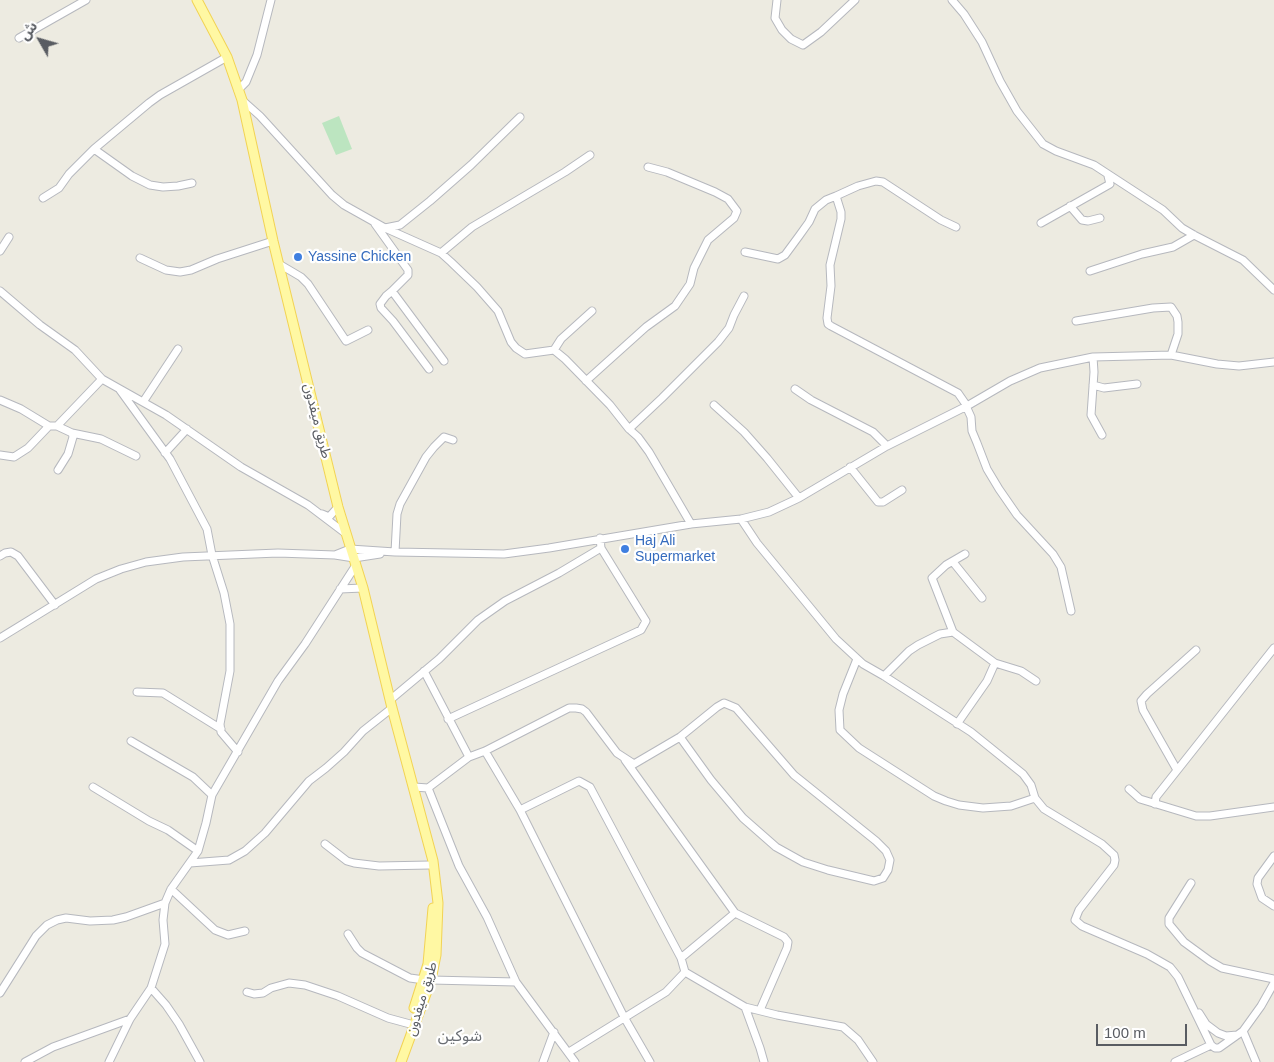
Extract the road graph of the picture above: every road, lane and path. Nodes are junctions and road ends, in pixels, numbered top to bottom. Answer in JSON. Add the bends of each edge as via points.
{"nodes":[{"id":1,"x":86,"y":0,"type":"edge"},
{"id":2,"x":197,"y":0,"type":"edge"},
{"id":3,"x":271,"y":0,"type":"edge"},
{"id":4,"x":777,"y":0,"type":"edge"},
{"id":5,"x":855,"y":0,"type":"edge"},
{"id":6,"x":952,"y":0,"type":"edge"},
{"id":7,"x":19,"y":38,"type":"dead end"},
{"id":8,"x":227,"y":57,"type":"junction"},
{"id":9,"x":238,"y":90,"type":"junction"},
{"id":10,"x":242,"y":100,"type":"junction"},
{"id":11,"x":520,"y":117,"type":"dead end"},
{"id":12,"x":94,"y":149,"type":"junction"},
{"id":13,"x":590,"y":155,"type":"dead end"},
{"id":14,"x":648,"y":167,"type":"dead end"},
{"id":15,"x":1108,"y":176,"type":"junction"},
{"id":16,"x":192,"y":183,"type":"dead end"},
{"id":17,"x":836,"y":196,"type":"junction"},
{"id":18,"x":43,"y":198,"type":"dead end"},
{"id":19,"x":1070,"y":206,"type":"junction"},
{"id":20,"x":1100,"y":218,"type":"dead end"},
{"id":21,"x":373,"y":222,"type":"junction"},
{"id":22,"x":1041,"y":223,"type":"dead end"},
{"id":23,"x":956,"y":227,"type":"dead end"},
{"id":24,"x":385,"y":228,"type":"junction"},
{"id":25,"x":1194,"y":235,"type":"junction"},
{"id":26,"x":9,"y":237,"type":"dead end"},
{"id":27,"x":273,"y":240,"type":"junction"},
{"id":28,"x":0,"y":251,"type":"edge"},
{"id":29,"x":745,"y":252,"type":"dead end"},
{"id":30,"x":441,"y":253,"type":"junction"},
{"id":31,"x":140,"y":258,"type":"dead end"},
{"id":32,"x":279,"y":264,"type":"junction"},
{"id":33,"x":1090,"y":271,"type":"dead end"},
{"id":34,"x":1274,"y":290,"type":"edge"},
{"id":35,"x":0,"y":291,"type":"edge"},
{"id":36,"x":392,"y":291,"type":"junction"},
{"id":37,"x":744,"y":296,"type":"dead end"},
{"id":38,"x":592,"y":311,"type":"dead end"},
{"id":39,"x":1076,"y":321,"type":"dead end"},
{"id":40,"x":368,"y":330,"type":"dead end"},
{"id":41,"x":178,"y":349,"type":"dead end"},
{"id":42,"x":554,"y":350,"type":"junction"},
{"id":43,"x":1171,"y":355,"type":"junction"},
{"id":44,"x":1093,"y":357,"type":"junction"},
{"id":45,"x":444,"y":361,"type":"dead end"},
{"id":46,"x":1274,"y":362,"type":"edge"},
{"id":47,"x":429,"y":369,"type":"dead end"},
{"id":48,"x":102,"y":379,"type":"junction"},
{"id":49,"x":586,"y":381,"type":"junction"},
{"id":50,"x":1093,"y":384,"type":"junction"},
{"id":51,"x":1137,"y":384,"type":"dead end"},
{"id":52,"x":118,"y":388,"type":"junction"},
{"id":53,"x":795,"y":389,"type":"dead end"},
{"id":54,"x":0,"y":400,"type":"edge"},
{"id":55,"x":143,"y":402,"type":"junction"},
{"id":56,"x":714,"y":405,"type":"dead end"},
{"id":57,"x":967,"y":406,"type":"junction"},
{"id":58,"x":53,"y":426,"type":"junction"},
{"id":59,"x":187,"y":429,"type":"junction"},
{"id":60,"x":629,"y":429,"type":"junction"},
{"id":61,"x":72,"y":433,"type":"junction"},
{"id":62,"x":1102,"y":434,"type":"dead end"},
{"id":63,"x":453,"y":440,"type":"dead end"},
{"id":64,"x":887,"y":446,"type":"junction"},
{"id":65,"x":165,"y":453,"type":"junction"},
{"id":66,"x":0,"y":455,"type":"edge"},
{"id":67,"x":136,"y":456,"type":"dead end"},
{"id":68,"x":850,"y":467,"type":"junction"},
{"id":69,"x":58,"y":470,"type":"dead end"},
{"id":70,"x":902,"y":490,"type":"dead end"},
{"id":71,"x":799,"y":498,"type":"junction"},
{"id":72,"x":338,"y":507,"type":"junction"},
{"id":73,"x":320,"y":514,"type":"junction"},
{"id":74,"x":741,"y":519,"type":"junction"},
{"id":75,"x":691,"y":524,"type":"junction"},
{"id":76,"x":345,"y":533,"type":"junction"},
{"id":77,"x":600,"y":538,"type":"junction"},
{"id":78,"x":601,"y":548,"type":"junction"},
{"id":79,"x":395,"y":552,"type":"junction"},
{"id":80,"x":965,"y":554,"type":"dead end"},
{"id":81,"x":212,"y":555,"type":"junction"},
{"id":82,"x":0,"y":556,"type":"edge"},
{"id":83,"x":353,"y":557,"type":"junction"},
{"id":84,"x":953,"y":562,"type":"junction"},
{"id":85,"x":363,"y":588,"type":"junction"},
{"id":86,"x":340,"y":589,"type":"junction"},
{"id":87,"x":982,"y":598,"type":"dead end"},
{"id":88,"x":56,"y":605,"type":"junction"},
{"id":89,"x":1071,"y":610,"type":"dead end"},
{"id":90,"x":953,"y":632,"type":"junction"},
{"id":91,"x":0,"y":638,"type":"edge"},
{"id":92,"x":1274,"y":648,"type":"edge"},
{"id":93,"x":1196,"y":650,"type":"dead end"},
{"id":94,"x":857,"y":659,"type":"junction"},
{"id":95,"x":994,"y":663,"type":"junction"},
{"id":96,"x":424,"y":671,"type":"junction"},
{"id":97,"x":884,"y":676,"type":"junction"},
{"id":98,"x":1036,"y":681,"type":"dead end"},
{"id":99,"x":137,"y":692,"type":"dead end"},
{"id":100,"x":391,"y":704,"type":"junction"},
{"id":101,"x":448,"y":719,"type":"junction"},
{"id":102,"x":957,"y":724,"type":"junction"},
{"id":103,"x":221,"y":729,"type":"junction"},
{"id":104,"x":680,"y":737,"type":"junction"},
{"id":105,"x":131,"y":742,"type":"dead end"},
{"id":106,"x":485,"y":751,"type":"junction"},
{"id":107,"x":238,"y":752,"type":"junction"},
{"id":108,"x":469,"y":757,"type":"junction"},
{"id":109,"x":624,"y":758,"type":"junction"},
{"id":110,"x":1177,"y":770,"type":"junction"},
{"id":111,"x":93,"y":787,"type":"dead end"},
{"id":112,"x":414,"y":787,"type":"junction"},
{"id":113,"x":428,"y":788,"type":"junction"},
{"id":114,"x":1129,"y":789,"type":"dead end"},
{"id":115,"x":212,"y":795,"type":"junction"},
{"id":116,"x":1035,"y":798,"type":"junction"},
{"id":117,"x":1155,"y":804,"type":"junction"},
{"id":118,"x":1274,"y":807,"type":"edge"},
{"id":119,"x":520,"y":810,"type":"junction"},
{"id":120,"x":325,"y":844,"type":"dead end"},
{"id":121,"x":428,"y":846,"type":"junction"},
{"id":122,"x":198,"y":850,"type":"junction"},
{"id":123,"x":1274,"y":856,"type":"edge"},
{"id":124,"x":190,"y":862,"type":"junction"},
{"id":125,"x":430,"y":865,"type":"junction"},
{"id":126,"x":1191,"y":883,"type":"dead end"},
{"id":127,"x":171,"y":889,"type":"junction"},
{"id":128,"x":165,"y":902,"type":"junction"},
{"id":129,"x":1274,"y":906,"type":"edge"},
{"id":130,"x":735,"y":913,"type":"junction"},
{"id":131,"x":245,"y":931,"type":"dead end"},
{"id":132,"x":348,"y":934,"type":"dead end"},
{"id":133,"x":681,"y":958,"type":"junction"},
{"id":134,"x":685,"y":972,"type":"junction"},
{"id":135,"x":1274,"y":979,"type":"edge"},
{"id":136,"x":427,"y":980,"type":"junction"},
{"id":137,"x":516,"y":982,"type":"junction"},
{"id":138,"x":1274,"y":983,"type":"edge"},
{"id":139,"x":150,"y":988,"type":"junction"},
{"id":140,"x":247,"y":992,"type":"dead end"},
{"id":141,"x":0,"y":993,"type":"edge"},
{"id":142,"x":1188,"y":999,"type":"junction"},
{"id":143,"x":745,"y":1006,"type":"junction"},
{"id":144,"x":760,"y":1010,"type":"junction"},
{"id":145,"x":624,"y":1017,"type":"junction"},
{"id":146,"x":130,"y":1019,"type":"junction"},
{"id":147,"x":410,"y":1024,"type":"junction"},
{"id":148,"x":554,"y":1032,"type":"junction"},
{"id":149,"x":1241,"y":1033,"type":"junction"},
{"id":150,"x":1211,"y":1045,"type":"junction"},
{"id":151,"x":569,"y":1052,"type":"junction"},
{"id":152,"x":868,"y":1060,"type":"edge"},
{"id":153,"x":112,"y":1061,"type":"edge"},
{"id":154,"x":25,"y":1062,"type":"edge"},
{"id":155,"x":200,"y":1062,"type":"edge"},
{"id":156,"x":396,"y":1062,"type":"edge"},
{"id":157,"x":402,"y":1062,"type":"edge"},
{"id":158,"x":543,"y":1062,"type":"edge"},
{"id":159,"x":575,"y":1062,"type":"edge"},
{"id":160,"x":650,"y":1062,"type":"edge"},
{"id":161,"x":764,"y":1062,"type":"edge"},
{"id":162,"x":1175,"y":1062,"type":"edge"},
{"id":163,"x":1256,"y":1062,"type":"edge"}],
"edges":[{"from":1,"to":7,"type":"street"},
{"from":2,"to":8,"type":"main road","name":"طريق ميفدون"},
{"from":3,"to":9,"type":"street","via":[[257,55],[246,82]]},
{"from":4,"to":5,"type":"street","via":[[775,18],[791,39],[803,45]]},
{"from":6,"to":15,"type":"street","via":[[982,42],[1017,111],[1037,137],[1049,148],[1094,166]]},
{"from":8,"to":9,"type":"main road","name":"طريق ميفدون"},
{"from":8,"to":12,"type":"street","via":[[160,95]]},
{"from":9,"to":10,"type":"main road","name":"طريق ميفدون"},
{"from":10,"to":21,"type":"street","via":[[332,195]]},
{"from":10,"to":27,"type":"main road","name":"طريق ميفدون"},
{"from":11,"to":24,"type":"street","via":[[430,201],[400,225]]},
{"from":12,"to":16,"type":"street","via":[[150,185],[163,187]]},
{"from":12,"to":18,"type":"street","via":[[59,188]]},
{"from":13,"to":30,"type":"street","via":[[472,227]]},
{"from":14,"to":49,"type":"street","via":[[715,192],[728,199],[737,211],[734,218],[708,240],[690,284],[675,306],[646,327]]},
{"from":15,"to":19,"type":"street","via":[[1110,184]]},
{"from":15,"to":25,"type":"street","via":[[1163,210]]},
{"from":17,"to":23,"type":"street","via":[[858,186],[883,182]]},
{"from":17,"to":29,"type":"street","via":[[815,209],[799,236],[778,259]]},
{"from":17,"to":57,"type":"street","via":[[841,219],[830,265],[828,324],[958,393]]},
{"from":19,"to":20,"type":"street","via":[[1082,220],[1088,222]]},
{"from":19,"to":22,"type":"street"},
{"from":21,"to":24,"type":"street"},
{"from":21,"to":36,"type":"street","via":[[408,270],[408,275]]},
{"from":24,"to":30,"type":"street"},
{"from":25,"to":33,"type":"street","via":[[1173,247]]},
{"from":25,"to":34,"type":"street","via":[[1243,260]]},
{"from":26,"to":28,"type":"street"},
{"from":27,"to":31,"type":"street","via":[[180,272],[166,270]]},
{"from":27,"to":32,"type":"main road","name":"طريق ميفدون"},
{"from":30,"to":42,"type":"street","via":[[498,311],[514,346],[525,354]]},
{"from":32,"to":40,"type":"street","via":[[308,284],[346,341]]},
{"from":32,"to":72,"type":"main road","name":"طريق ميفدون"},
{"from":35,"to":48,"type":"street","via":[[75,350]]},
{"from":36,"to":45,"type":"street"},
{"from":36,"to":47,"type":"street","via":[[380,304],[381,308]]},
{"from":37,"to":60,"type":"street","via":[[730,328],[718,342]]},
{"from":38,"to":42,"type":"street","via":[[561,339]]},
{"from":39,"to":43,"type":"street","via":[[1171,307],[1177,316],[1178,334]]},
{"from":41,"to":55,"type":"street"},
{"from":42,"to":49,"type":"street"},
{"from":43,"to":44,"type":"street"},
{"from":43,"to":46,"type":"street","via":[[1239,366]]},
{"from":44,"to":50,"type":"street"},
{"from":44,"to":57,"type":"street","via":[[1040,368]]},
{"from":48,"to":52,"type":"street"},
{"from":48,"to":58,"type":"street"},
{"from":49,"to":60,"type":"street","via":[[610,404]]},
{"from":50,"to":51,"type":"street","via":[[1104,388]]},
{"from":50,"to":62,"type":"street","via":[[1091,415]]},
{"from":52,"to":55,"type":"street"},
{"from":52,"to":65,"type":"street"},
{"from":53,"to":64,"type":"street","via":[[873,432]]},
{"from":54,"to":58,"type":"street"},
{"from":55,"to":59,"type":"street"},
{"from":56,"to":71,"type":"street","via":[[744,432]]},
{"from":57,"to":64,"type":"street"},
{"from":57,"to":89,"type":"street","via":[[972,431],[987,469],[1017,515],[1061,567]]},
{"from":58,"to":61,"type":"street"},
{"from":58,"to":66,"type":"street","via":[[14,457]]},
{"from":59,"to":65,"type":"street"},
{"from":59,"to":73,"type":"street","via":[[241,467]]},
{"from":60,"to":75,"type":"street","via":[[649,452]]},
{"from":61,"to":67,"type":"street","via":[[101,440]]},
{"from":61,"to":69,"type":"street","via":[[70,449]]},
{"from":63,"to":79,"type":"street","via":[[444,437],[434,447],[400,504]]},
{"from":64,"to":68,"type":"street"},
{"from":65,"to":81,"type":"street","via":[[207,529]]},
{"from":68,"to":70,"type":"street","via":[[878,502]]},
{"from":68,"to":71,"type":"street"},
{"from":71,"to":74,"type":"street","via":[[768,512]]},
{"from":72,"to":73,"type":"street","via":[[329,517]]},
{"from":72,"to":76,"type":"main road","name":"طريق ميفدون"},
{"from":73,"to":76,"type":"street"},
{"from":74,"to":75,"type":"street"},
{"from":74,"to":94,"type":"street","via":[[836,639]]},
{"from":75,"to":77,"type":"street"},
{"from":76,"to":83,"type":"main road","name":"طريق ميفدون"},
{"from":77,"to":78,"type":"street"},
{"from":77,"to":79,"type":"street","via":[[504,554]]},
{"from":78,"to":96,"type":"street","via":[[492,610]]},
{"from":78,"to":101,"type":"street","via":[[646,621],[641,630]]},
{"from":79,"to":83,"type":"street"},
{"from":80,"to":84,"type":"street"},
{"from":81,"to":83,"type":"street","via":[[278,553]]},
{"from":81,"to":88,"type":"street","via":[[146,562],[121,569],[96,579]]},
{"from":81,"to":103,"type":"street","via":[[230,624],[230,671]]},
{"from":82,"to":88,"type":"street","via":[[11,552],[18,556]]},
{"from":83,"to":85,"type":"main road","name":"طريق ميفدون"},
{"from":83,"to":86,"type":"street"},
{"from":84,"to":87,"type":"street"},
{"from":84,"to":90,"type":"street","via":[[932,578]]},
{"from":85,"to":86,"type":"street"},
{"from":85,"to":100,"type":"main road","name":"طريق ميفدون"},
{"from":86,"to":107,"type":"street","via":[[278,682]]},
{"from":88,"to":91,"type":"street"},
{"from":90,"to":95,"type":"street"},
{"from":90,"to":97,"type":"street","via":[[940,634],[918,645]]},
{"from":92,"to":110,"type":"street"},
{"from":93,"to":110,"type":"street","via":[[1141,701]]},
{"from":94,"to":97,"type":"street"},
{"from":94,"to":116,"type":"street","via":[[839,710],[840,730],[859,748],[934,796],[959,805],[983,808],[1011,806]]},
{"from":95,"to":98,"type":"street","via":[[1021,671]]},
{"from":95,"to":102,"type":"street","via":[[987,680]]},
{"from":96,"to":100,"type":"street"},
{"from":96,"to":101,"type":"street"},
{"from":97,"to":102,"type":"street"},
{"from":99,"to":103,"type":"street","via":[[163,693]]},
{"from":100,"to":112,"type":"main road","name":"طريق ميفدون"},
{"from":100,"to":124,"type":"street","via":[[344,752],[309,781],[245,851],[229,860]]},
{"from":101,"to":108,"type":"street"},
{"from":102,"to":116,"type":"street","via":[[1023,774]]},
{"from":103,"to":107,"type":"street"},
{"from":104,"to":104,"type":"street","via":[[716,707],[724,703],[736,708],[794,776],[886,851],[890,860],[883,878],[874,881],[828,870],[803,862],[776,847],[743,818]]},
{"from":104,"to":109,"type":"street","via":[[634,764]]},
{"from":105,"to":115,"type":"street","via":[[193,777]]},
{"from":106,"to":108,"type":"street"},
{"from":106,"to":109,"type":"street","via":[[569,708],[576,708],[586,712],[612,748]]},
{"from":106,"to":119,"type":"street"},
{"from":107,"to":115,"type":"street"},
{"from":108,"to":113,"type":"street"},
{"from":109,"to":130,"type":"street"},
{"from":110,"to":117,"type":"street","via":[[1156,797]]},
{"from":111,"to":122,"type":"street"},
{"from":112,"to":113,"type":"street"},
{"from":112,"to":121,"type":"main road","name":"طريق ميفدون"},
{"from":113,"to":137,"type":"street","via":[[459,866],[488,917]]},
{"from":114,"to":117,"type":"street"},
{"from":115,"to":122,"type":"street"},
{"from":116,"to":142,"type":"street","via":[[1044,809],[1102,844],[1116,860],[1079,910],[1077,923],[1170,967]]},
{"from":117,"to":118,"type":"street","via":[[1190,815],[1205,816]]},
{"from":119,"to":133,"type":"street","via":[[579,781],[590,787]]},
{"from":119,"to":145,"type":"street"},
{"from":120,"to":125,"type":"street","via":[[354,864]]},
{"from":121,"to":125,"type":"main road","name":"طريق ميفدون"},
{"from":121,"to":136,"type":"main road","name":"طريق ميفدون","via":[[438,903],[436,955]]},
{"from":122,"to":124,"type":"street"},
{"from":123,"to":129,"type":"street","via":[[1257,884],[1262,898]]},
{"from":124,"to":127,"type":"street"},
{"from":125,"to":136,"type":"main road","name":"طريق ميفدون","via":[[433,897]]},
{"from":126,"to":135,"type":"street","via":[[1168,918],[1184,942],[1222,968]]},
{"from":127,"to":128,"type":"street"},
{"from":127,"to":131,"type":"street","via":[[215,930],[228,934]]},
{"from":128,"to":139,"type":"street","via":[[165,944]]},
{"from":128,"to":141,"type":"street","via":[[114,920],[66,918],[47,925],[36,936]]},
{"from":130,"to":133,"type":"street"},
{"from":130,"to":144,"type":"street","via":[[788,942]]},
{"from":132,"to":136,"type":"street","via":[[362,953],[410,978]]},
{"from":133,"to":134,"type":"street"},
{"from":134,"to":143,"type":"street"},
{"from":134,"to":145,"type":"street","via":[[666,992]]},
{"from":136,"to":137,"type":"street"},
{"from":136,"to":147,"type":"main road","name":"طريق ميفدون"},
{"from":136,"to":157,"type":"main road","name":"طريق ميفدون"},
{"from":137,"to":148,"type":"street"},
{"from":138,"to":149,"type":"street"},
{"from":139,"to":146,"type":"street"},
{"from":139,"to":155,"type":"street","via":[[180,1024]]},
{"from":140,"to":147,"type":"street","via":[[263,993],[289,983],[305,985]]},
{"from":142,"to":149,"type":"street","via":[[1212,1029],[1226,1036]]},
{"from":142,"to":150,"type":"street"},
{"from":143,"to":144,"type":"street"},
{"from":143,"to":161,"type":"street"},
{"from":144,"to":152,"type":"street","via":[[843,1027],[858,1040]]},
{"from":145,"to":151,"type":"street"},
{"from":145,"to":160,"type":"street"},
{"from":146,"to":153,"type":"street"},
{"from":146,"to":154,"type":"street"},
{"from":147,"to":156,"type":"main road","name":"طريق ميفدون"},
{"from":148,"to":151,"type":"street"},
{"from":148,"to":158,"type":"street"},
{"from":149,"to":150,"type":"street","via":[[1219,1048]]},
{"from":149,"to":163,"type":"street"},
{"from":150,"to":162,"type":"street"},
{"from":151,"to":159,"type":"street"}]}
